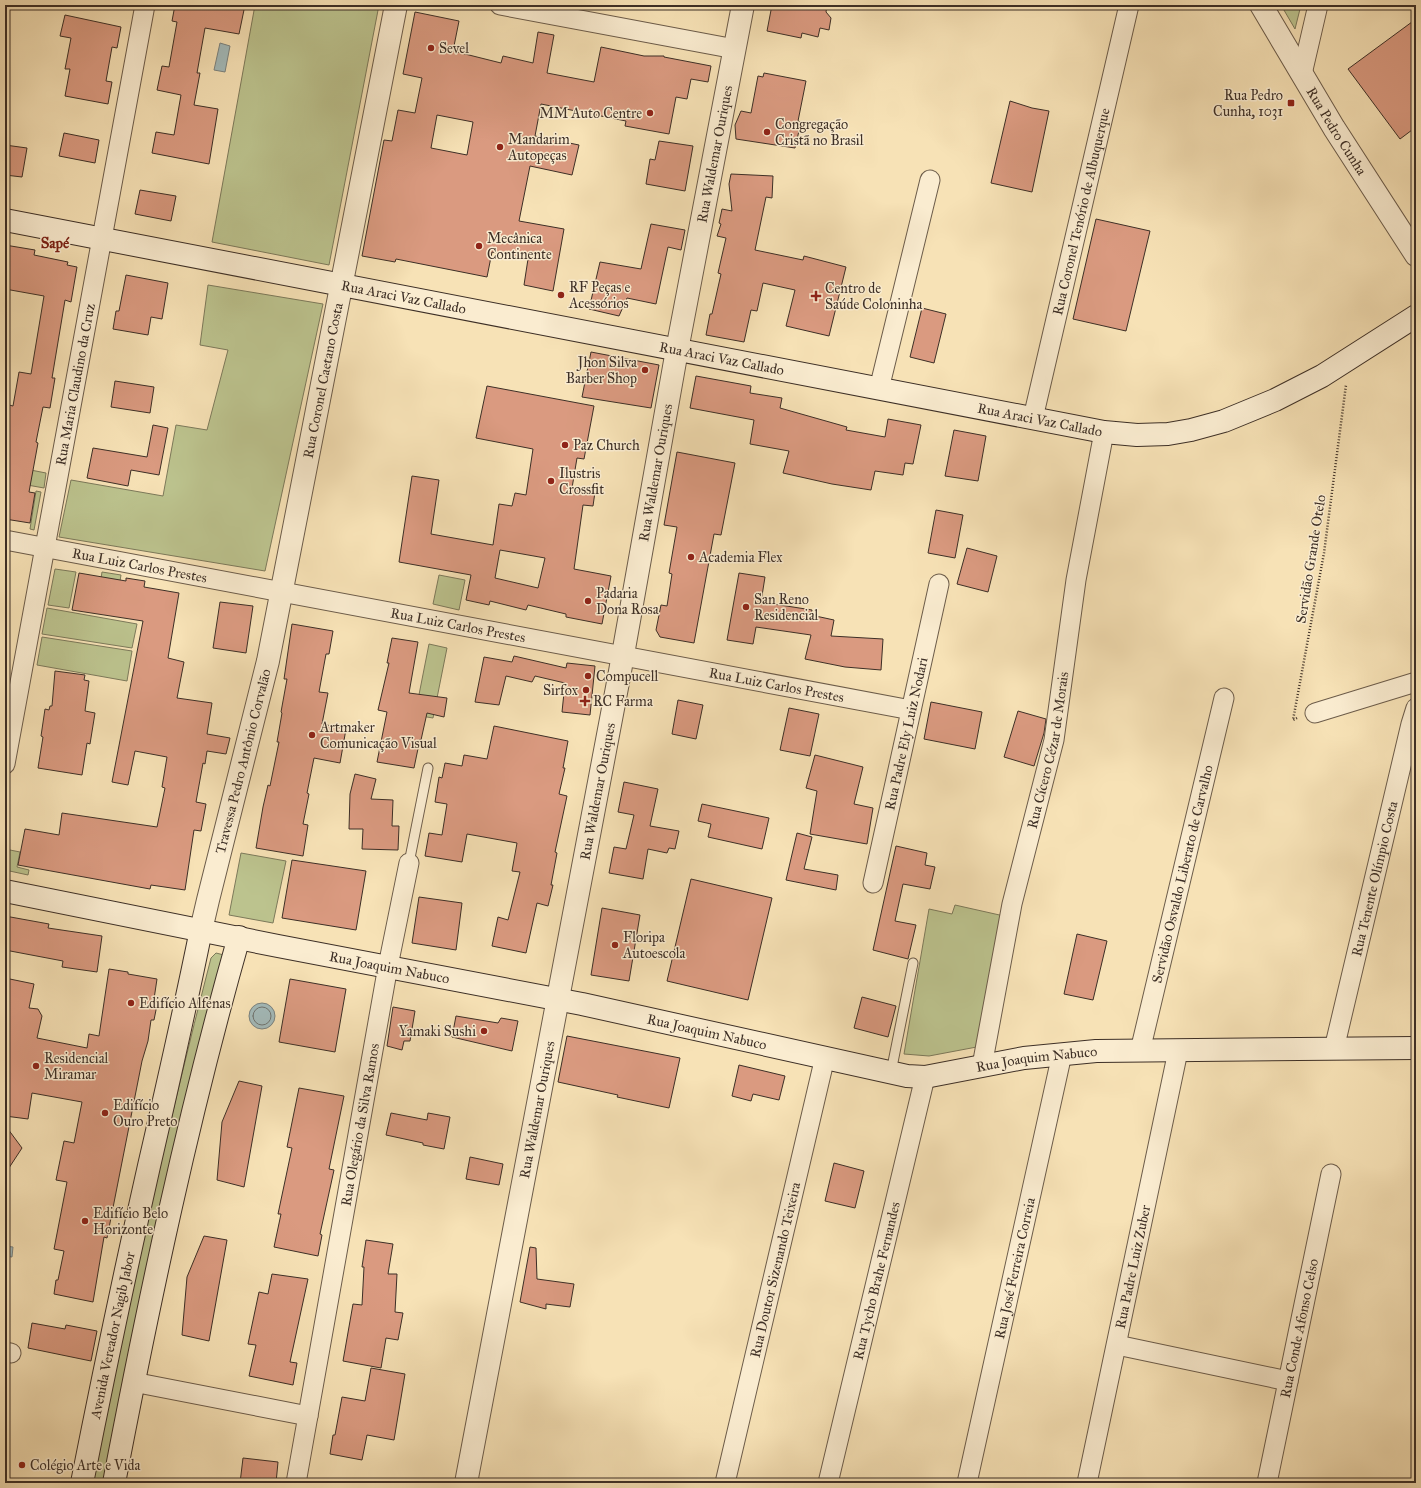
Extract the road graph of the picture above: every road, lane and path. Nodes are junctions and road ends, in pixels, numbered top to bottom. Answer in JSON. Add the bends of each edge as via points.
{"nodes":[{"id":1,"x":145,"y":5,"type":"edge"},
{"id":2,"x":396,"y":5,"type":"edge"},
{"id":3,"x":500,"y":5,"type":"edge"},
{"id":4,"x":743,"y":5,"type":"edge"},
{"id":5,"x":1129,"y":5,"type":"edge"},
{"id":6,"x":1261,"y":5,"type":"edge"},
{"id":7,"x":1318,"y":5,"type":"edge"},
{"id":8,"x":735,"y":49,"type":"junction"},
{"id":9,"x":1302,"y":74,"type":"junction"},
{"id":10,"x":930,"y":180,"type":"dead end"},
{"id":11,"x":5,"y":220,"type":"edge"},
{"id":12,"x":102,"y":239,"type":"junction"},
{"id":13,"x":1416,"y":255,"type":"edge"},
{"id":14,"x":342,"y":285,"type":"junction"},
{"id":15,"x":1416,"y":316,"type":"edge"},
{"id":16,"x":677,"y":350,"type":"junction"},
{"id":17,"x":1347,"y":379,"type":"dead end"},
{"id":18,"x":880,"y":389,"type":"junction"},
{"id":19,"x":1033,"y":418,"type":"junction"},
{"id":20,"x":1104,"y":432,"type":"junction"},
{"id":21,"x":5,"y":540,"type":"edge"},
{"id":22,"x":45,"y":548,"type":"junction"},
{"id":23,"x":939,"y":584,"type":"dead end"},
{"id":24,"x":281,"y":592,"type":"junction"},
{"id":25,"x":623,"y":656,"type":"junction"},
{"id":26,"x":1416,"y":682,"type":"edge"},
{"id":27,"x":1224,"y":698,"type":"dead end"},
{"id":28,"x":1416,"y":708,"type":"edge"},
{"id":29,"x":911,"y":710,"type":"junction"},
{"id":30,"x":1315,"y":713,"type":"joint"},
{"id":31,"x":5,"y":764,"type":"edge"},
{"id":32,"x":428,"y":768,"type":"dead end"},
{"id":33,"x":409,"y":863,"type":"joint"},
{"id":34,"x":873,"y":883,"type":"dead end"},
{"id":35,"x":5,"y":891,"type":"edge"},
{"id":36,"x":201,"y":930,"type":"junction"},
{"id":37,"x":239,"y":937,"type":"junction"},
{"id":38,"x":914,"y":963,"type":"dead end"},
{"id":39,"x":388,"y":966,"type":"junction"},
{"id":40,"x":558,"y":1000,"type":"junction"},
{"id":41,"x":1416,"y":1048,"type":"edge"},
{"id":42,"x":1334,"y":1049,"type":"junction"},
{"id":43,"x":1140,"y":1051,"type":"junction"},
{"id":44,"x":1178,"y":1051,"type":"junction"},
{"id":45,"x":1062,"y":1054,"type":"junction"},
{"id":46,"x":825,"y":1057,"type":"junction"},
{"id":47,"x":982,"y":1066,"type":"junction"},
{"id":48,"x":890,"y":1073,"type":"junction"},
{"id":49,"x":925,"y":1077,"type":"junction"},
{"id":50,"x":170,"y":1080,"type":"junction"},
{"id":51,"x":201,"y":1085,"type":"junction"},
{"id":52,"x":1331,"y":1174,"type":"dead end"},
{"id":53,"x":1117,"y":1344,"type":"junction"},
{"id":54,"x":103,"y":1376,"type":"junction"},
{"id":55,"x":133,"y":1382,"type":"junction"},
{"id":56,"x":1288,"y":1382,"type":"junction"},
{"id":57,"x":308,"y":1416,"type":"junction"},
{"id":58,"x":82,"y":1483,"type":"edge"},
{"id":59,"x":114,"y":1483,"type":"edge"},
{"id":60,"x":296,"y":1483,"type":"edge"},
{"id":61,"x":466,"y":1483,"type":"edge"},
{"id":62,"x":725,"y":1483,"type":"edge"},
{"id":63,"x":828,"y":1483,"type":"edge"},
{"id":64,"x":967,"y":1483,"type":"edge"},
{"id":65,"x":1088,"y":1483,"type":"edge"},
{"id":66,"x":1267,"y":1483,"type":"edge"}],
"edges":[{"from":1,"to":12,"type":"street","name":"Rua Maria Claudino da Cruz"},
{"from":2,"to":14,"type":"main road","name":"Rua Coronel Caetano Costa"},
{"from":3,"to":8,"type":"street"},
{"from":4,"to":8,"type":"main road","name":"Rua Waldemar Ouriques"},
{"from":5,"to":19,"type":"street","name":"Rua Coronel Tenório de Albuquerque"},
{"from":6,"to":9,"type":"main road","name":"Rua Pedro Cunha"},
{"from":7,"to":9,"type":"street"},
{"from":8,"to":16,"type":"main road","name":"Rua Waldemar Ouriques"},
{"from":9,"to":13,"type":"main road","name":"Rua Pedro Cunha"},
{"from":10,"to":18,"type":"street"},
{"from":11,"to":12,"type":"main road","name":"Rua Araci Vaz Callado"},
{"from":12,"to":14,"type":"main road","name":"Rua Araci Vaz Callado"},
{"from":12,"to":22,"type":"street","name":"Rua Maria Claudino da Cruz"},
{"from":14,"to":16,"type":"main road","name":"Rua Araci Vaz Callado"},
{"from":14,"to":24,"type":"main road","name":"Rua Coronel Caetano Costa"},
{"from":15,"to":20,"type":"main road","name":"Rua Araci Vaz Callado","via":[[1322,376],[1275,400],[1224,421],[1168,434]]},
{"from":16,"to":18,"type":"main road","name":"Rua Araci Vaz Callado"},
{"from":16,"to":25,"type":"main road","name":"Rua Waldemar Ouriques"},
{"from":17,"to":30,"type":"path","name":"Servidão Grande Otelo","via":[[1324,553],[1293,720]]},
{"from":18,"to":19,"type":"main road","name":"Rua Araci Vaz Callado"},
{"from":19,"to":20,"type":"main road","name":"Rua Araci Vaz Callado"},
{"from":20,"to":47,"type":"street","name":"Rua Cícero Cézar de Morais","via":[[1076,580],[1054,740],[1012,904]]},
{"from":21,"to":22,"type":"street","name":"Rua Luiz Carlos Prestes"},
{"from":22,"to":24,"type":"street","name":"Rua Luiz Carlos Prestes"},
{"from":22,"to":31,"type":"street","name":"Rua Maria Claudino da Cruz"},
{"from":23,"to":29,"type":"street","name":"Rua Padre Ely Luiz Nodari"},
{"from":24,"to":25,"type":"street","name":"Rua Luiz Carlos Prestes"},
{"from":24,"to":36,"type":"main road","name":"Travessa Pedro Antônio Corvalão","via":[[268,661]]},
{"from":25,"to":29,"type":"street","name":"Rua Luiz Carlos Prestes"},
{"from":25,"to":40,"type":"main road","name":"Rua Waldemar Ouriques"},
{"from":26,"to":30,"type":"street"},
{"from":27,"to":43,"type":"street","name":"Servidão Osvaldo Liberato de Carvalho"},
{"from":28,"to":42,"type":"street","name":"Rua Tenente Olímpio Costa"},
{"from":29,"to":34,"type":"street","name":"Rua Padre Ely Luiz Nodari"},
{"from":32,"to":33,"type":"lane","name":"Rua Olegário da Silva Ramos"},
{"from":33,"to":39,"type":"street","name":"Rua Olegário da Silva Ramos"},
{"from":35,"to":36,"type":"main road","name":"Rua Joaquim Nabuco"},
{"from":36,"to":37,"type":"main road","name":"Rua Joaquim Nabuco"},
{"from":36,"to":50,"type":"main road","name":"Avenida Vereador Nagib Jabor"},
{"from":37,"to":39,"type":"main road","name":"Rua Joaquim Nabuco"},
{"from":37,"to":51,"type":"main road"},
{"from":38,"to":48,"type":"lane"},
{"from":39,"to":40,"type":"main road","name":"Rua Joaquim Nabuco"},
{"from":39,"to":57,"type":"street","name":"Rua Olegário da Silva Ramos"},
{"from":40,"to":46,"type":"main road","name":"Rua Joaquim Nabuco"},
{"from":40,"to":61,"type":"main road","name":"Rua Waldemar Ouriques"},
{"from":41,"to":42,"type":"main road","name":"Rua Joaquim Nabuco"},
{"from":42,"to":44,"type":"main road","name":"Rua Joaquim Nabuco"},
{"from":43,"to":44,"type":"main road","name":"Rua Joaquim Nabuco"},
{"from":43,"to":45,"type":"main road","name":"Rua Joaquim Nabuco"},
{"from":44,"to":53,"type":"street","name":"Rua Padre Luiz Zuber"},
{"from":45,"to":47,"type":"main road","name":"Rua Joaquim Nabuco"},
{"from":45,"to":64,"type":"street","name":"Rua José Ferreira Correia"},
{"from":46,"to":48,"type":"main road","name":"Rua Joaquim Nabuco"},
{"from":46,"to":62,"type":"street","name":"Rua Doutor Sizenando Teixeira"},
{"from":47,"to":49,"type":"main road","name":"Rua Joaquim Nabuco"},
{"from":48,"to":49,"type":"main road","name":"Rua Joaquim Nabuco"},
{"from":49,"to":63,"type":"street","name":"Rua Tycho Brahe Fernandes"},
{"from":50,"to":51,"type":"main road"},
{"from":50,"to":54,"type":"main road","name":"Avenida Vereador Nagib Jabor"},
{"from":51,"to":55,"type":"main road","via":[[177,1178]]},
{"from":52,"to":56,"type":"street","name":"Rua Conde Afonso Celso"},
{"from":53,"to":56,"type":"street"},
{"from":53,"to":65,"type":"street","name":"Rua Padre Luiz Zuber"},
{"from":54,"to":55,"type":"main road"},
{"from":54,"to":58,"type":"main road","name":"Avenida Vereador Nagib Jabor"},
{"from":55,"to":57,"type":"street"},
{"from":55,"to":59,"type":"main road"},
{"from":56,"to":66,"type":"street","name":"Rua Conde Afonso Celso"},
{"from":57,"to":60,"type":"street","name":"Rua Olegário da Silva Ramos"}]}
